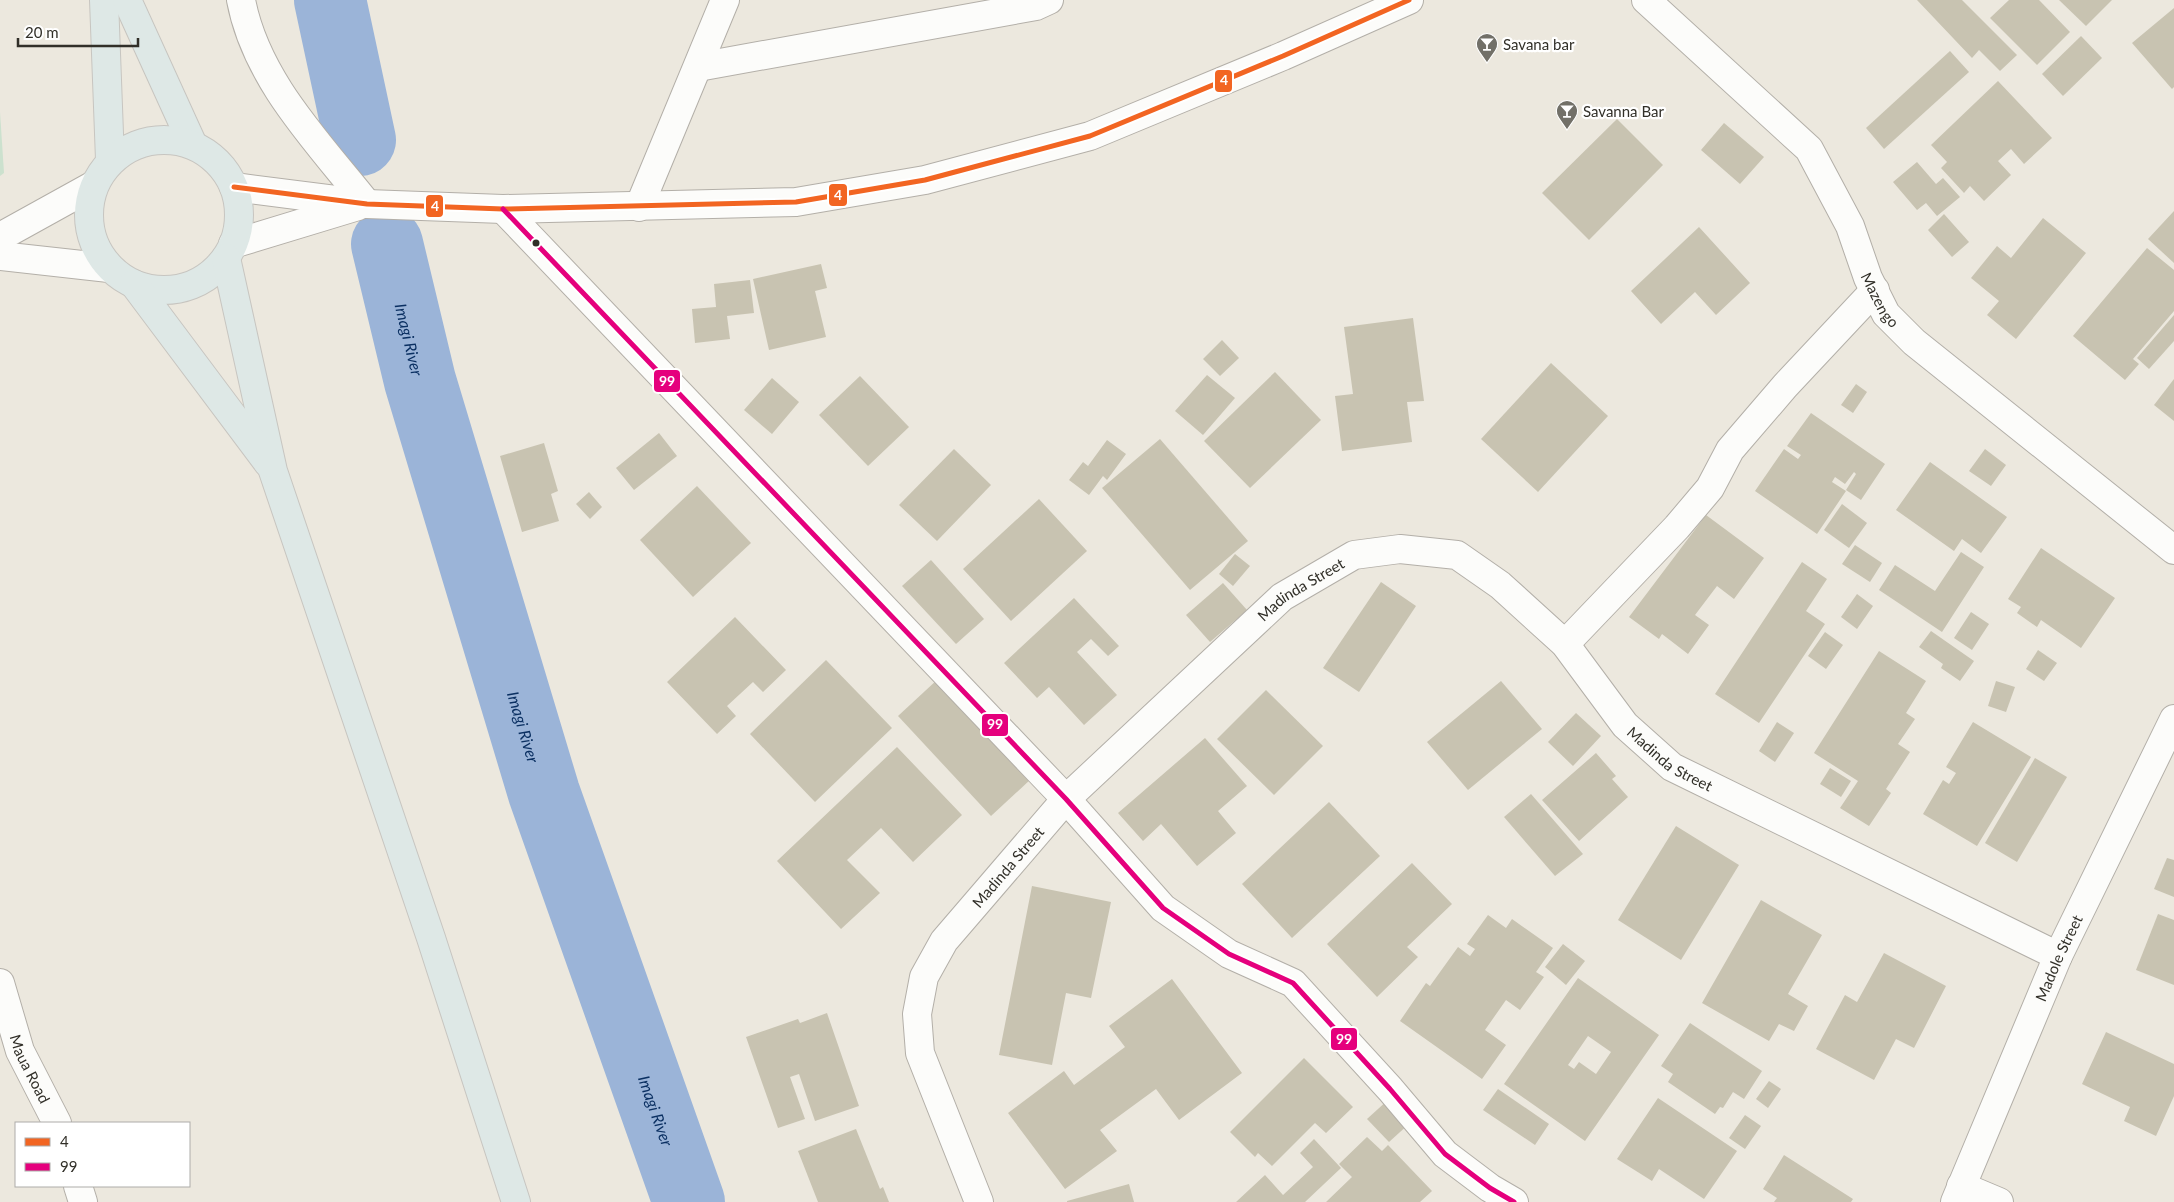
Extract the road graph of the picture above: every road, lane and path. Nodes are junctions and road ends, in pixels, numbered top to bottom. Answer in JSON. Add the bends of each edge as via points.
{"nodes":[{"id":1,"x":104,"y":0,"type":"edge"},
{"id":2,"x":126,"y":0,"type":"edge"},
{"id":3,"x":242,"y":0,"type":"edge"},
{"id":4,"x":725,"y":0,"type":"edge"},
{"id":5,"x":1050,"y":0,"type":"edge"},
{"id":6,"x":1409,"y":0,"type":"edge"},
{"id":7,"x":1646,"y":0,"type":"edge"},
{"id":8,"x":698,"y":67,"type":"junction"},
{"id":9,"x":193,"y":145,"type":"junction"},
{"id":10,"x":110,"y":160,"type":"junction"},
{"id":11,"x":94,"y":185,"type":"junction"},
{"id":12,"x":234,"y":187,"type":"junction"},
{"id":13,"x":367,"y":204,"type":"junction"},
{"id":14,"x":639,"y":207,"type":"junction"},
{"id":15,"x":503,"y":209,"type":"junction"},
{"id":16,"x":0,"y":237,"type":"edge"},
{"id":17,"x":230,"y":251,"type":"junction"},
{"id":18,"x":0,"y":256,"type":"edge"},
{"id":19,"x":109,"y":268,"type":"junction"},
{"id":20,"x":134,"y":284,"type":"junction"},
{"id":21,"x":1875,"y":290,"type":"junction"},
{"id":22,"x":274,"y":471,"type":"junction"},
{"id":23,"x":2174,"y":550,"type":"edge"},
{"id":24,"x":1566,"y":644,"type":"junction"},
{"id":25,"x":2174,"y":718,"type":"edge"},
{"id":26,"x":1066,"y":798,"type":"junction"},
{"id":27,"x":2058,"y":956,"type":"junction"},
{"id":28,"x":0,"y":983,"type":"edge"},
{"id":29,"x":10,"y":1054,"type":"edge"},
{"id":30,"x":57,"y":1122,"type":"edge"},
{"id":31,"x":78,"y":1187,"type":"edge"},
{"id":32,"x":1958,"y":1194,"type":"edge"},
{"id":33,"x":83,"y":1202,"type":"edge"},
{"id":34,"x":516,"y":1202,"type":"edge"},
{"id":35,"x":979,"y":1202,"type":"edge"},
{"id":36,"x":1514,"y":1202,"type":"edge"},
{"id":37,"x":1999,"y":1202,"type":"edge"}],
"edges":[{"from":1,"to":10,"type":"highway"},
{"from":2,"to":9,"type":"highway"},
{"from":3,"to":13,"type":"street","via":[[246,23],[268,74],[294,113]]},
{"from":4,"to":8,"type":"street"},
{"from":5,"to":8,"type":"street","via":[[1027,8]]},
{"from":6,"to":14,"type":"street","via":[[1090,136],[925,180],[796,202]]},
{"from":7,"to":21,"type":"street","name":"Mazengo","via":[[1809,149],[1850,226]]},
{"from":8,"to":14,"type":"street"},
{"from":9,"to":10,"type":"highway","via":[[164,139],[135,144]]},
{"from":9,"to":12,"type":"highway","via":[[218,162]]},
{"from":10,"to":11,"type":"highway"},
{"from":11,"to":16,"type":"street"},
{"from":11,"to":19,"type":"highway","via":[[87,214],[93,243]]},
{"from":12,"to":13,"type":"street"},
{"from":12,"to":17,"type":"highway","via":[[240,216]]},
{"from":13,"to":15,"type":"street"},
{"from":13,"to":17,"type":"street"},
{"from":14,"to":15,"type":"street"},
{"from":15,"to":26,"type":"street"},
{"from":17,"to":20,"type":"highway","via":[[208,276],[184,288],[159,290]]},
{"from":17,"to":22,"type":"highway"},
{"from":18,"to":19,"type":"street"},
{"from":19,"to":20,"type":"highway"},
{"from":20,"to":22,"type":"highway"},
{"from":21,"to":23,"type":"street","name":"Mazengo","via":[[1886,314],[1914,342]]},
{"from":21,"to":24,"type":"street","via":[[1730,450],[1710,488],[1677,527]]},
{"from":22,"to":34,"type":"highway"},
{"from":24,"to":26,"type":"street","name":"Madinda Street","via":[[1500,585],[1458,555],[1400,549],[1354,555],[1282,597]]},
{"from":24,"to":27,"type":"street","name":"Madinda Street","via":[[1625,725],[1672,767]]},
{"from":25,"to":27,"type":"street","name":"Madole Street"},
{"from":26,"to":35,"type":"street","name":"Madinda Street","via":[[944,941],[924,977],[917,1014],[920,1053]]},
{"from":26,"to":36,"type":"street","via":[[1163,908],[1230,954],[1293,983],[1445,1154]]},
{"from":27,"to":32,"type":"street","name":"Madole Street"},
{"from":28,"to":29,"type":"street","name":"Maua Road"},
{"from":29,"to":30,"type":"street","name":"Maua Road"},
{"from":31,"to":33,"type":"street"},
{"from":32,"to":37,"type":"street"}]}
